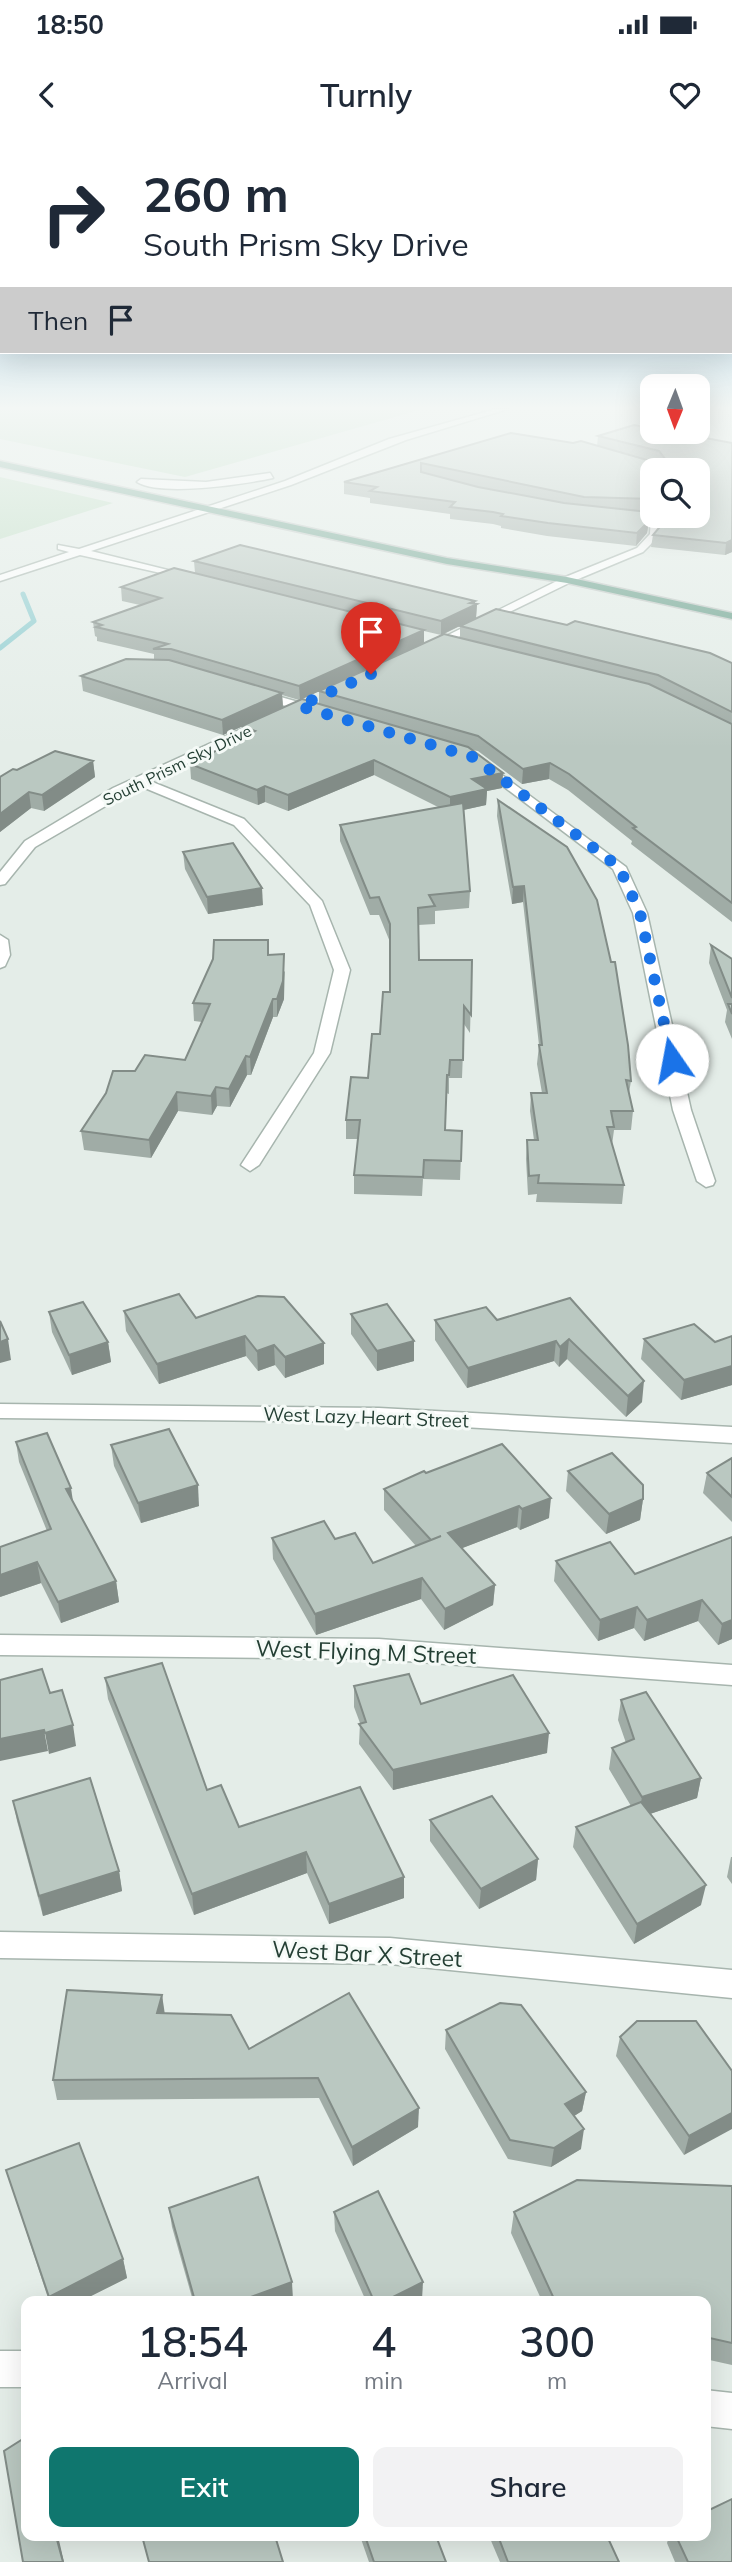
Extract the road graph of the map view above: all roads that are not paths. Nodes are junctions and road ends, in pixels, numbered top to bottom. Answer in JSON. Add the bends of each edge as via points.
{"nodes":[{"id":1,"x":137,"y":522,"type":"edge"},
{"id":2,"x":164,"y":522,"type":"edge"},
{"id":3,"x":264,"y":522,"type":"edge"},
{"id":4,"x":655,"y":528,"type":"edge"},
{"id":5,"x":61,"y":547,"type":"junction"},
{"id":6,"x":78,"y":551,"type":"junction"},
{"id":7,"x":472,"y":554,"type":"dead end"},
{"id":8,"x":0,"y":567,"type":"edge"},
{"id":9,"x":0,"y":578,"type":"edge"},
{"id":10,"x":567,"y":580,"type":"junction"},
{"id":11,"x":200,"y":581,"type":"edge"},
{"id":12,"x":732,"y":616,"type":"edge"},
{"id":13,"x":429,"y":639,"type":"edge"},
{"id":14,"x":442,"y":642,"type":"junction"},
{"id":15,"x":455,"y":645,"type":"edge"},
{"id":16,"x":418,"y":653,"type":"edge"},
{"id":17,"x":248,"y":691,"type":"edge"},
{"id":18,"x":323,"y":695,"type":"edge"},
{"id":19,"x":299,"y":706,"type":"junction"},
{"id":20,"x":339,"y":718,"type":"edge"},
{"id":21,"x":460,"y":753,"type":"edge"},
{"id":22,"x":140,"y":781,"type":"junction"},
{"id":23,"x":0,"y":881,"type":"edge"},
{"id":24,"x":0,"y":940,"type":"edge"},
{"id":25,"x":0,"y":962,"type":"edge"},
{"id":26,"x":250,"y":1165,"type":"dead end"},
{"id":27,"x":706,"y":1181,"type":"dead end"},
{"id":28,"x":0,"y":1410,"type":"edge"},
{"id":29,"x":732,"y":1435,"type":"edge"},
{"id":30,"x":0,"y":1645,"type":"edge"},
{"id":31,"x":732,"y":1675,"type":"edge"},
{"id":32,"x":0,"y":1945,"type":"edge"},
{"id":33,"x":732,"y":1984,"type":"edge"},
{"id":34,"x":0,"y":2369,"type":"edge"},
{"id":35,"x":21,"y":2369,"type":"edge"},
{"id":36,"x":711,"y":2409,"type":"edge"},
{"id":37,"x":732,"y":2411,"type":"edge"}],
"edges":[{"from":1,"to":5,"type":"street"},
{"from":2,"to":6,"type":"street"},
{"from":3,"to":10,"type":"main road","via":[[447,561]]},
{"from":4,"to":10,"type":"street","via":[[655,535],[640,550]]},
{"from":5,"to":6,"type":"street"},
{"from":5,"to":8,"type":"street"},
{"from":6,"to":9,"type":"street"},
{"from":6,"to":11,"type":"street"},
{"from":7,"to":10,"type":"main road"},
{"from":10,"to":12,"type":"main road"},
{"from":10,"to":14,"type":"street"},
{"from":13,"to":14,"type":"street"},
{"from":14,"to":15,"type":"street"},
{"from":14,"to":16,"type":"street"},
{"from":17,"to":19,"type":"street"},
{"from":18,"to":19,"type":"street","name":"South Prism Sky Drive"},
{"from":19,"to":20,"type":"street"},
{"from":19,"to":22,"type":"street","name":"South Prism Sky Drive"},
{"from":21,"to":27,"type":"street","via":[[473,757],[619,867],[640,913],[682,1110]]},
{"from":22,"to":23,"type":"street","name":"South Prism Sky Drive","via":[[30,844]]},
{"from":22,"to":26,"type":"street","via":[[239,822],[317,904],[342,970],[322,1053]]},
{"from":24,"to":25,"type":"street"},
{"from":28,"to":29,"type":"street","name":"West Lazy Heart Street","via":[[379,1415]]},
{"from":30,"to":31,"type":"street","name":"West Flying M Street","via":[[379,1649]]},
{"from":32,"to":33,"type":"street","name":"West Bar X Street","via":[[390,1951]]},
{"from":34,"to":35,"type":"street"},
{"from":36,"to":37,"type":"street"}]}
